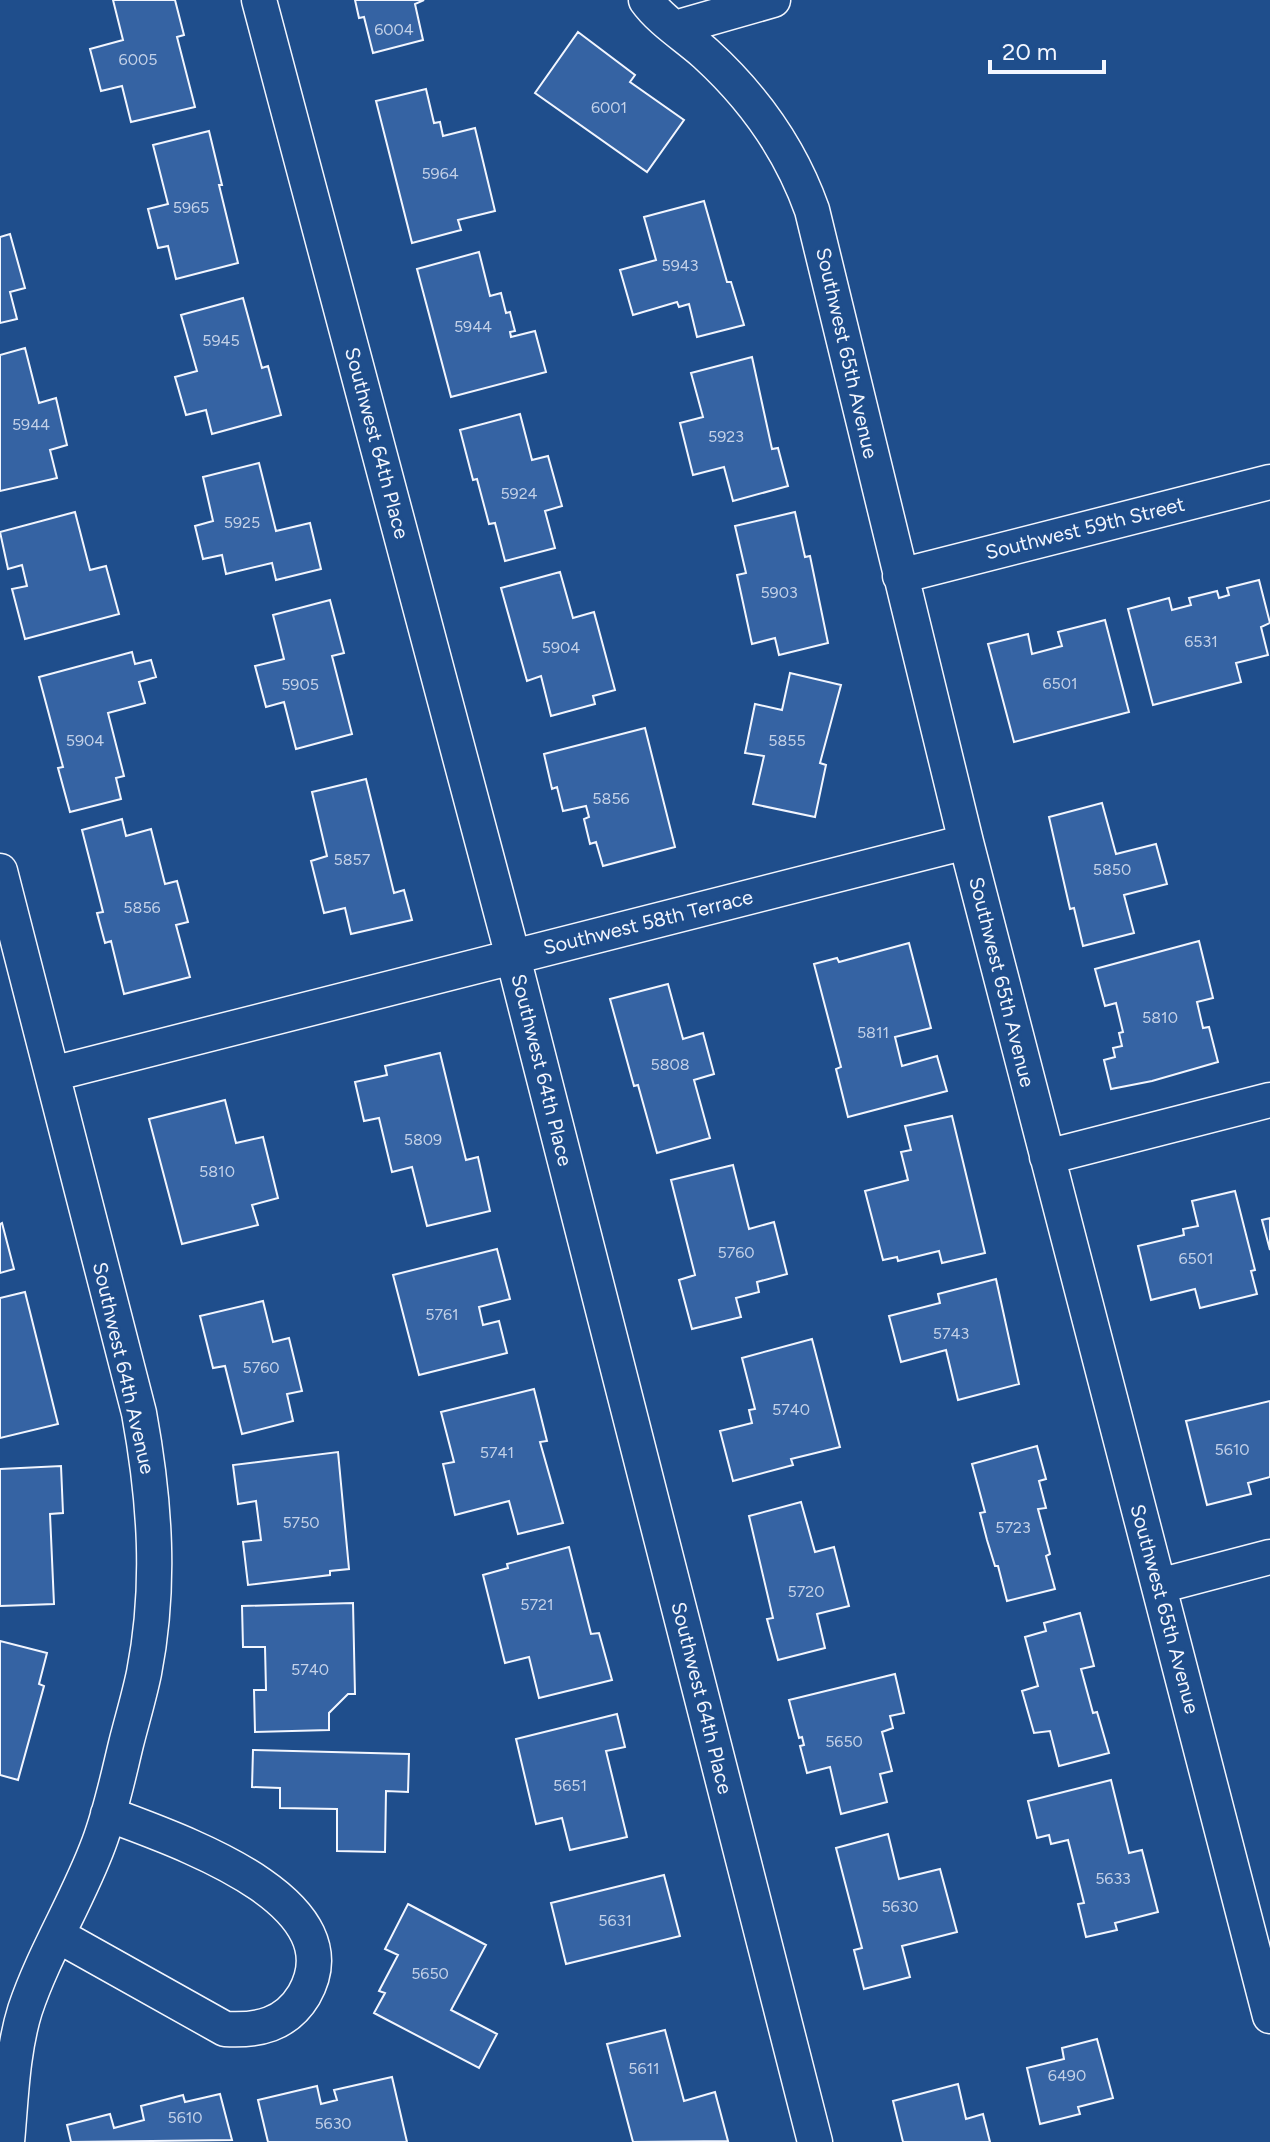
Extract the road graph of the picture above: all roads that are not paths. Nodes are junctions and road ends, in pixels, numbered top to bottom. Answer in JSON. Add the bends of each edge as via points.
{"nodes":[{"id":1,"x":259,"y":0,"type":"edge"},
{"id":2,"x":646,"y":0,"type":"edge"},
{"id":3,"x":773,"y":0,"type":"edge"},
{"id":4,"x":675,"y":28,"type":"junction"},
{"id":5,"x":1270,"y":482,"type":"edge"},
{"id":6,"x":900,"y":576,"type":"junction"},
{"id":7,"x":966,"y":842,"type":"junction"},
{"id":8,"x":0,"y":871,"type":"edge"},
{"id":9,"x":513,"y":957,"type":"junction"},
{"id":10,"x":52,"y":1074,"type":"junction"},
{"id":11,"x":1270,"y":1100,"type":"edge"},
{"id":12,"x":1047,"y":1157,"type":"junction"},
{"id":13,"x":1270,"y":1557,"type":"edge"},
{"id":14,"x":1159,"y":1586,"type":"junction"},
{"id":15,"x":108,"y":1814,"type":"junction"},
{"id":16,"x":59,"y":1936,"type":"junction"},
{"id":17,"x":1270,"y":2016,"type":"edge"},
{"id":18,"x":7,"y":2142,"type":"edge"},
{"id":19,"x":815,"y":2142,"type":"edge"}],
"edges":[{"from":1,"to":9,"type":"street","name":"Southwest 64th Place"},
{"from":2,"to":4,"type":"street","name":"Southwest 65th Avenue"},
{"from":3,"to":4,"type":"street"},
{"from":4,"to":6,"type":"street","name":"Southwest 65th Avenue","via":[[750,99],[801,179],[821,240]]},
{"from":5,"to":6,"type":"street","name":"Southwest 59th Street"},
{"from":6,"to":7,"type":"street","name":"Southwest 65th Avenue"},
{"from":7,"to":9,"type":"street","name":"Southwest 58th Terrace"},
{"from":7,"to":12,"type":"street","name":"Southwest 65th Avenue"},
{"from":8,"to":10,"type":"street","name":"Southwest 64th Avenue"},
{"from":9,"to":10,"type":"street","name":"Southwest 58th Terrace"},
{"from":9,"to":19,"type":"street","name":"Southwest 64th Place"},
{"from":10,"to":15,"type":"street","name":"Southwest 64th Avenue","via":[[139,1413],[154,1518],[154,1597],[144,1673]]},
{"from":11,"to":12,"type":"street"},
{"from":12,"to":14,"type":"street","name":"Southwest 65th Avenue"},
{"from":13,"to":14,"type":"street"},
{"from":14,"to":17,"type":"street","name":"Southwest 65th Avenue"},
{"from":15,"to":16,"type":"street","name":"Southwest 64th Avenue"},
{"from":15,"to":16,"type":"street","via":[[207,1855],[278,1895],[309,1942],[313,1979],[299,2003],[270,2026],[225,2029]]},
{"from":16,"to":18,"type":"street","name":"Southwest 64th Avenue","via":[[24,2013]]}]}
